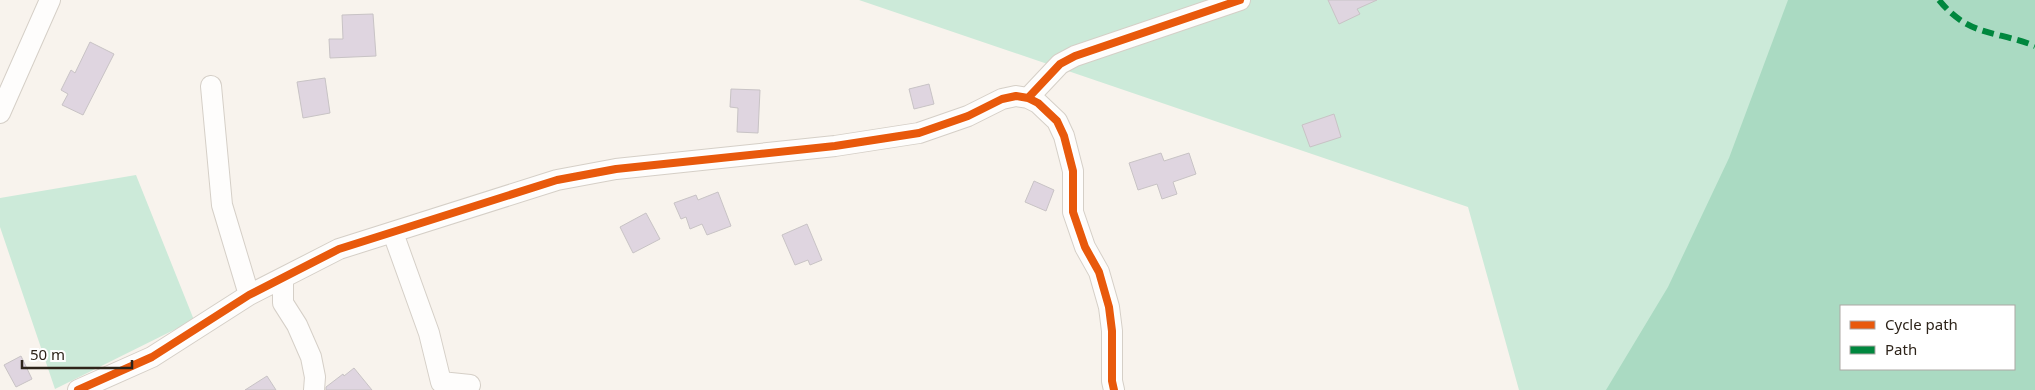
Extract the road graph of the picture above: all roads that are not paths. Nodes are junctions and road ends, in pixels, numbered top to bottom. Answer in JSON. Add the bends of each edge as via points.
{"nodes":[{"id":1,"x":50,"y":0,"type":"edge"},
{"id":2,"x":1240,"y":0,"type":"edge"},
{"id":3,"x":211,"y":86,"type":"dead end"},
{"id":4,"x":1028,"y":98,"type":"junction"},
{"id":5,"x":0,"y":113,"type":"edge"},
{"id":6,"x":393,"y":233,"type":"junction"},
{"id":7,"x":283,"y":278,"type":"junction"},
{"id":8,"x":249,"y":295,"type":"junction"},
{"id":9,"x":470,"y":385,"type":"dead end"},
{"id":10,"x":78,"y":390,"type":"edge"},
{"id":11,"x":314,"y":390,"type":"edge"},
{"id":12,"x":1114,"y":390,"type":"edge"}],
"edges":[{"from":1,"to":5,"type":"street"},
{"from":2,"to":4,"type":"street","via":[[1075,56],[1060,64]]},
{"from":3,"to":8,"type":"street","via":[[222,205]]},
{"from":4,"to":6,"type":"street","via":[[1002,99],[968,116],[919,133],[835,146],[616,169],[557,180]]},
{"from":4,"to":12,"type":"street","via":[[1038,103],[1057,122],[1064,136],[1073,171],[1073,212],[1085,247],[1099,272],[1109,307]]},
{"from":6,"to":7,"type":"street","via":[[339,248]]},
{"from":6,"to":9,"type":"street","via":[[429,333],[441,382]]},
{"from":7,"to":8,"type":"street"},
{"from":7,"to":11,"type":"street","via":[[283,302],[311,357]]},
{"from":8,"to":10,"type":"street","via":[[152,356]]}]}
